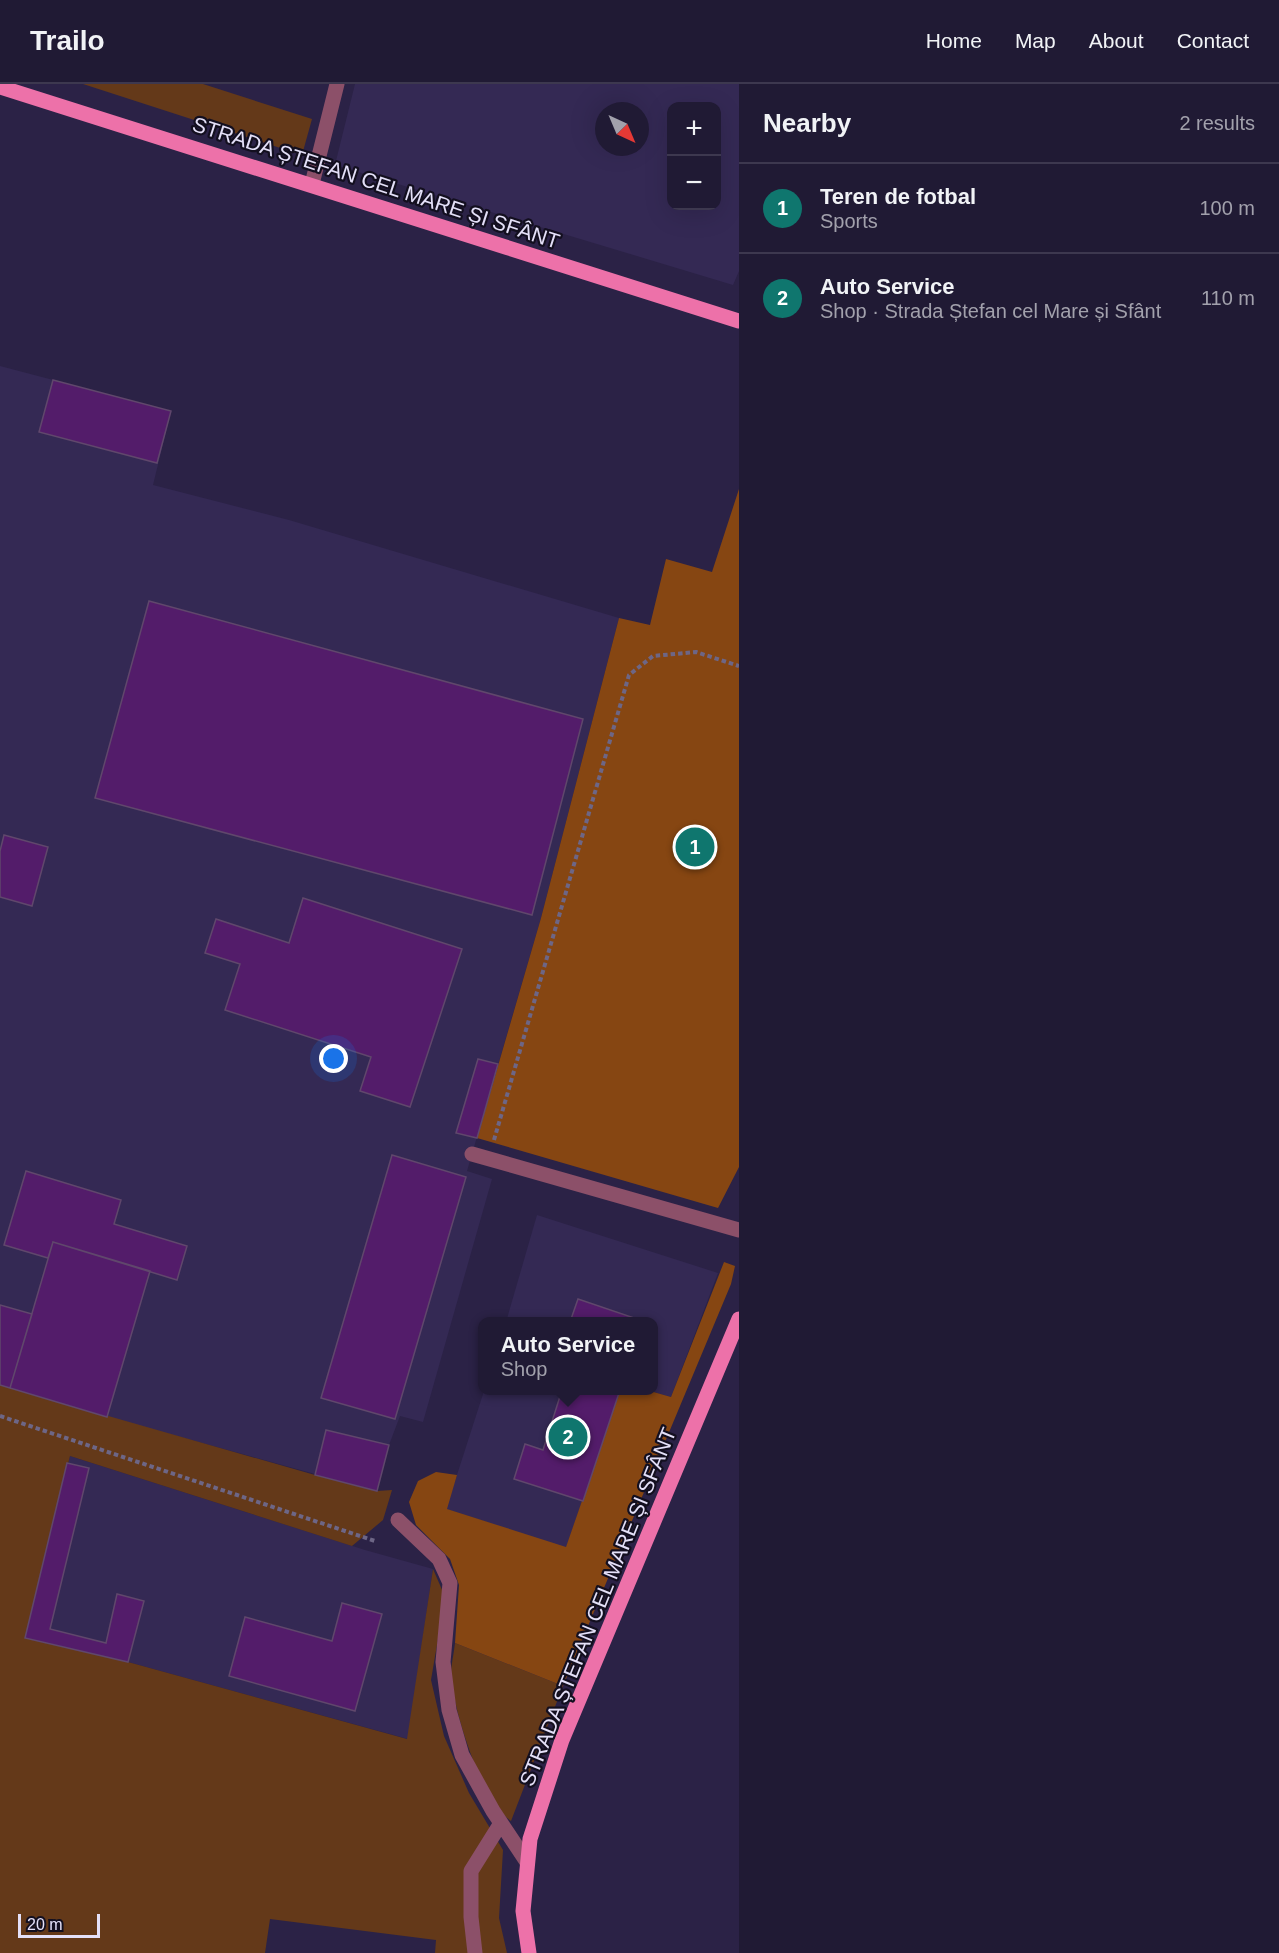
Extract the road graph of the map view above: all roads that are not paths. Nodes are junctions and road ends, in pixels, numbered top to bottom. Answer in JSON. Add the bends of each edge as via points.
{"nodes":[{"id":1,"x":337,"y":84,"type":"edge"},
{"id":2,"x":0,"y":87,"type":"edge"},
{"id":3,"x":312,"y":184,"type":"junction"},
{"id":4,"x":739,"y":321,"type":"edge"},
{"id":5,"x":472,"y":1154,"type":"dead end"},
{"id":6,"x":739,"y":1230,"type":"edge"},
{"id":7,"x":739,"y":1319,"type":"edge"},
{"id":8,"x":398,"y":1520,"type":"dead end"},
{"id":9,"x":501,"y":1823,"type":"junction"},
{"id":10,"x":527,"y":1862,"type":"junction"},
{"id":11,"x":476,"y":1953,"type":"edge"},
{"id":12,"x":530,"y":1953,"type":"edge"}],
"edges":[{"from":1,"to":3,"type":"lane"},
{"from":2,"to":3,"type":"main road","name":"STRADA ȘTEFAN CEL MARE ȘI SFÂNT"},
{"from":3,"to":4,"type":"main road","name":"STRADA ȘTEFAN CEL MARE ȘI SFÂNT"},
{"from":5,"to":6,"type":"lane"},
{"from":7,"to":10,"type":"main road","name":"STRADA ȘTEFAN CEL MARE ȘI SFÂNT","via":[[562,1740],[530,1839]]},
{"from":8,"to":9,"type":"lane","via":[[439,1559],[450,1583],[443,1662],[449,1710],[462,1755]]},
{"from":9,"to":10,"type":"lane"},
{"from":9,"to":11,"type":"lane","via":[[471,1871]]},
{"from":10,"to":12,"type":"main road","name":"STRADA ȘTEFAN CEL MARE ȘI SFÂNT","via":[[523,1911]]}]}
